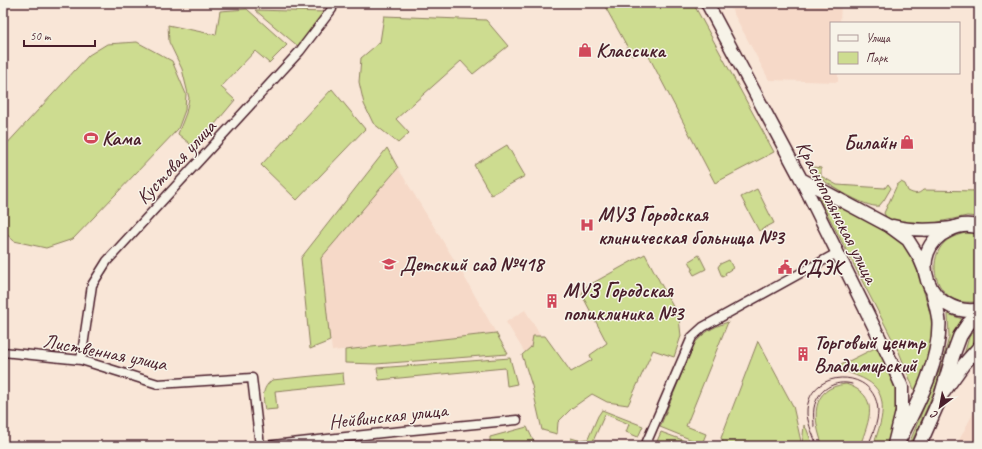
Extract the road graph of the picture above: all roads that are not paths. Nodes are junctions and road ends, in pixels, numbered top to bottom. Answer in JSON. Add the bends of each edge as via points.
{"nodes":[{"id":1,"x":331,"y":3,"type":"edge"},
{"id":2,"x":707,"y":3,"type":"edge"},
{"id":3,"x":801,"y":179,"type":"junction"},
{"id":4,"x":889,"y":226,"type":"junction"},
{"id":5,"x":978,"y":226,"type":"edge"},
{"id":6,"x":953,"y":228,"type":"junction"},
{"id":7,"x":837,"y":254,"type":"junction"},
{"id":8,"x":925,"y":271,"type":"junction"},
{"id":9,"x":933,"y":293,"type":"junction"},
{"id":10,"x":979,"y":310,"type":"edge"},
{"id":11,"x":979,"y":314,"type":"edge"},
{"id":12,"x":979,"y":347,"type":"edge"},
{"id":13,"x":3,"y":352,"type":"edge"},
{"id":14,"x":80,"y":360,"type":"junction"},
{"id":15,"x":941,"y":396,"type":"junction"},
{"id":16,"x":517,"y":420,"type":"dead end"},
{"id":17,"x":260,"y":446,"type":"edge"},
{"id":18,"x":264,"y":446,"type":"edge"},
{"id":19,"x":645,"y":446,"type":"edge"},
{"id":20,"x":893,"y":446,"type":"edge"},
{"id":21,"x":896,"y":446,"type":"edge"},
{"id":22,"x":919,"y":446,"type":"edge"}],
"edges":[{"from":1,"to":14,"type":"street","name":"Кустовая улица","via":[[332,9],[300,52],[107,261],[92,285]]},
{"from":2,"to":3,"type":"main road","name":"Краснополянская улица"},
{"from":3,"to":4,"type":"main road"},
{"from":3,"to":7,"type":"main road","name":"Краснополянская улица"},
{"from":4,"to":6,"type":"main road","via":[[907,230]]},
{"from":4,"to":8,"type":"main road","via":[[908,240]]},
{"from":5,"to":6,"type":"main road"},
{"from":6,"to":8,"type":"main road","via":[[940,236],[930,248]]},
{"from":7,"to":19,"type":"street","via":[[696,333]]},
{"from":7,"to":20,"type":"main road","name":"Краснополянская улица","via":[[902,387],[902,412]]},
{"from":8,"to":9,"type":"main road"},
{"from":9,"to":10,"type":"main road","via":[[952,308]]},
{"from":9,"to":21,"type":"main road","via":[[939,323],[936,356],[924,389]]},
{"from":11,"to":15,"type":"main road","via":[[960,336]]},
{"from":12,"to":15,"type":"main road"},
{"from":13,"to":14,"type":"street","name":"Лиственная улица"},
{"from":14,"to":17,"type":"street","name":"Лиственная улица","via":[[158,384],[252,378]]},
{"from":15,"to":22,"type":"main road"},
{"from":16,"to":18,"type":"street","name":"Нейвинская улица"}]}
